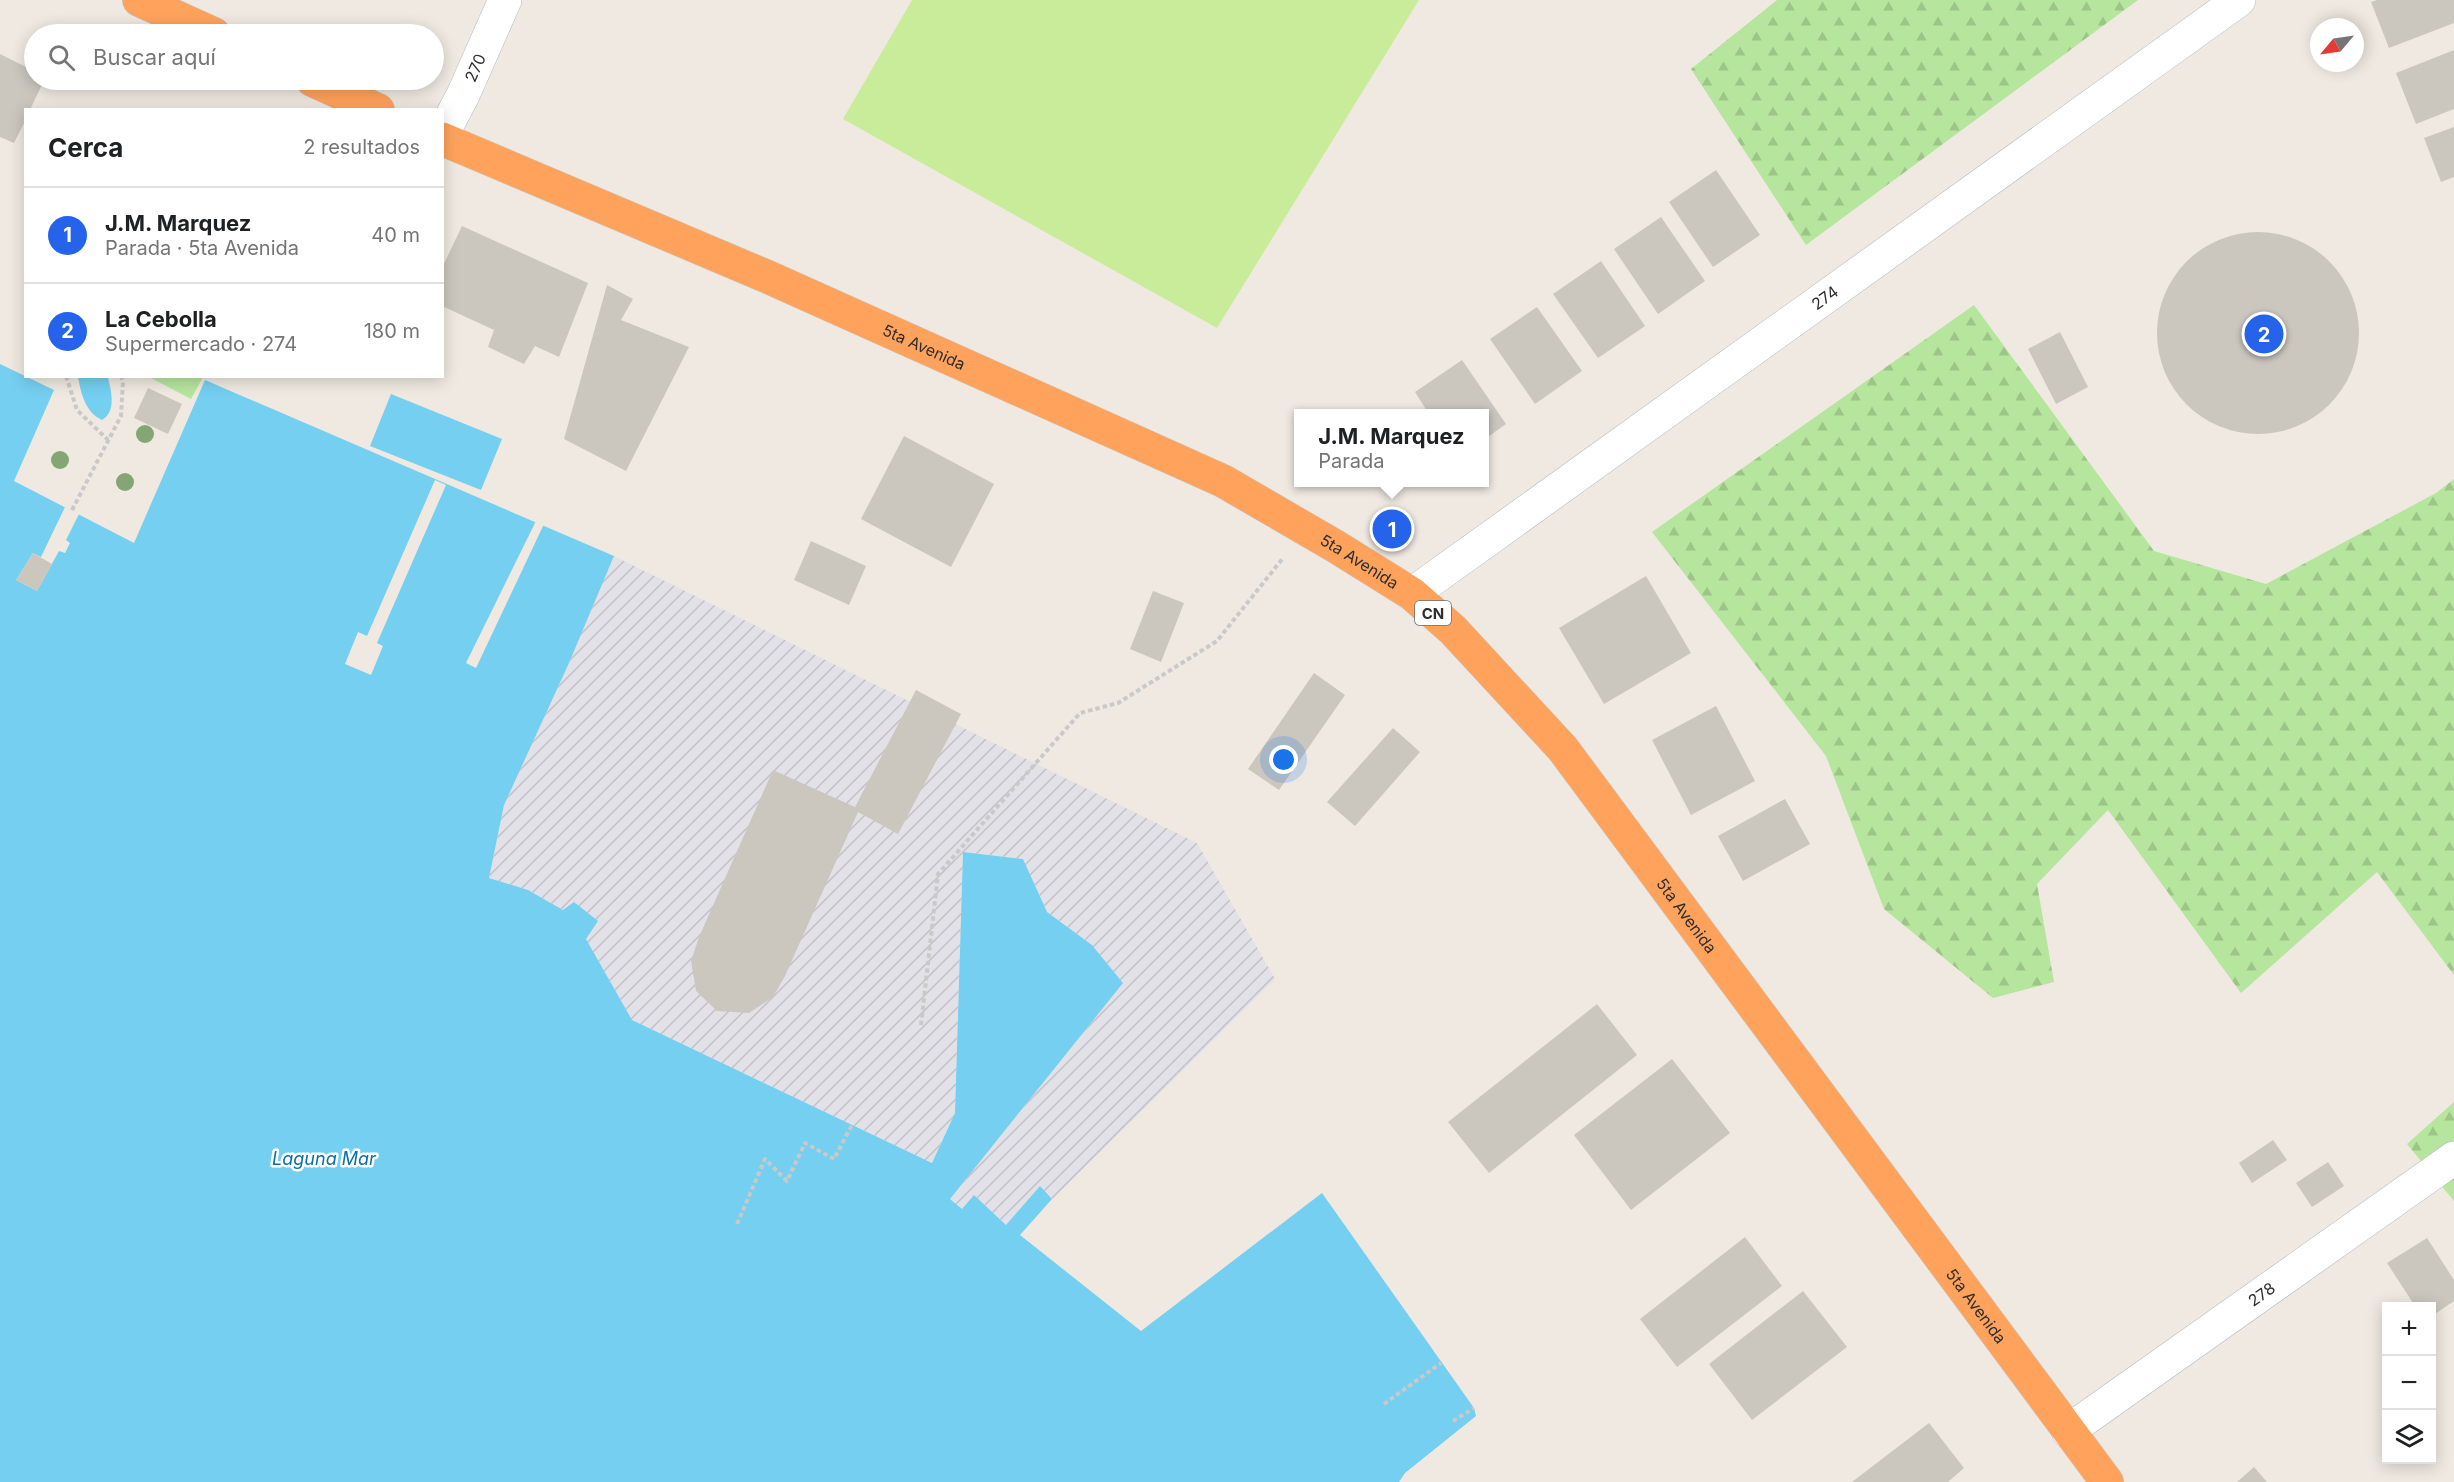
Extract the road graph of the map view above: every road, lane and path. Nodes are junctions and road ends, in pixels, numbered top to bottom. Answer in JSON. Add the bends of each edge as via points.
{"nodes":[{"id":1,"x":139,"y":0,"type":"edge"},
{"id":2,"x":505,"y":0,"type":"edge"},
{"id":3,"x":2239,"y":0,"type":"edge"},
{"id":4,"x":192,"y":24,"type":"edge"},
{"id":5,"x":334,"y":90,"type":"edge"},
{"id":6,"x":374,"y":108,"type":"edge"},
{"id":7,"x":444,"y":133,"type":"edge"},
{"id":8,"x":444,"y":138,"type":"edge"},
{"id":9,"x":67,"y":378,"type":"edge"},
{"id":10,"x":122,"y":378,"type":"edge"},
{"id":11,"x":108,"y":440,"type":"junction"},
{"id":12,"x":72,"y":510,"type":"dead end"},
{"id":13,"x":1306,"y":529,"type":"junction"},
{"id":14,"x":1412,"y":594,"type":"junction"},
{"id":15,"x":921,"y":1025,"type":"dead end"},
{"id":16,"x":852,"y":1125,"type":"dead end"},
{"id":17,"x":2454,"y":1158,"type":"edge"},
{"id":18,"x":737,"y":1224,"type":"dead end"},
{"id":19,"x":1441,"y":1363,"type":"dead end"},
{"id":20,"x":1384,"y":1404,"type":"dead end"},
{"id":21,"x":1474,"y":1408,"type":"dead end"},
{"id":22,"x":1453,"y":1421,"type":"dead end"},
{"id":23,"x":2068,"y":1431,"type":"junction"},
{"id":24,"x":2107,"y":1482,"type":"edge"}],
"edges":[{"from":1,"to":4,"type":"highway"},
{"from":2,"to":7,"type":"street","name":"270"},
{"from":3,"to":14,"type":"street","name":"274"},
{"from":5,"to":6,"type":"highway"},
{"from":8,"to":13,"type":"highway","name":"5ta Avenida","number":"CN","via":[[768,277],[1223,481]]},
{"from":9,"to":11,"type":"path","via":[[77,410]]},
{"from":10,"to":11,"type":"path","via":[[122,416]]},
{"from":11,"to":12,"type":"path"},
{"from":13,"to":14,"type":"highway","name":"5ta Avenida","number":"CN"},
{"from":13,"to":15,"type":"path","via":[[1217,640],[1118,703],[1080,713],[938,873]]},
{"from":14,"to":23,"type":"highway","name":"5ta Avenida","number":"CN","via":[[1453,630],[1563,749]]},
{"from":16,"to":18,"type":"path","via":[[834,1159],[805,1143],[787,1181],[765,1159]]},
{"from":17,"to":23,"type":"street","name":"278"},
{"from":19,"to":20,"type":"path"},
{"from":21,"to":22,"type":"path"},
{"from":23,"to":24,"type":"highway","name":"5ta Avenida","number":"CN"}]}
